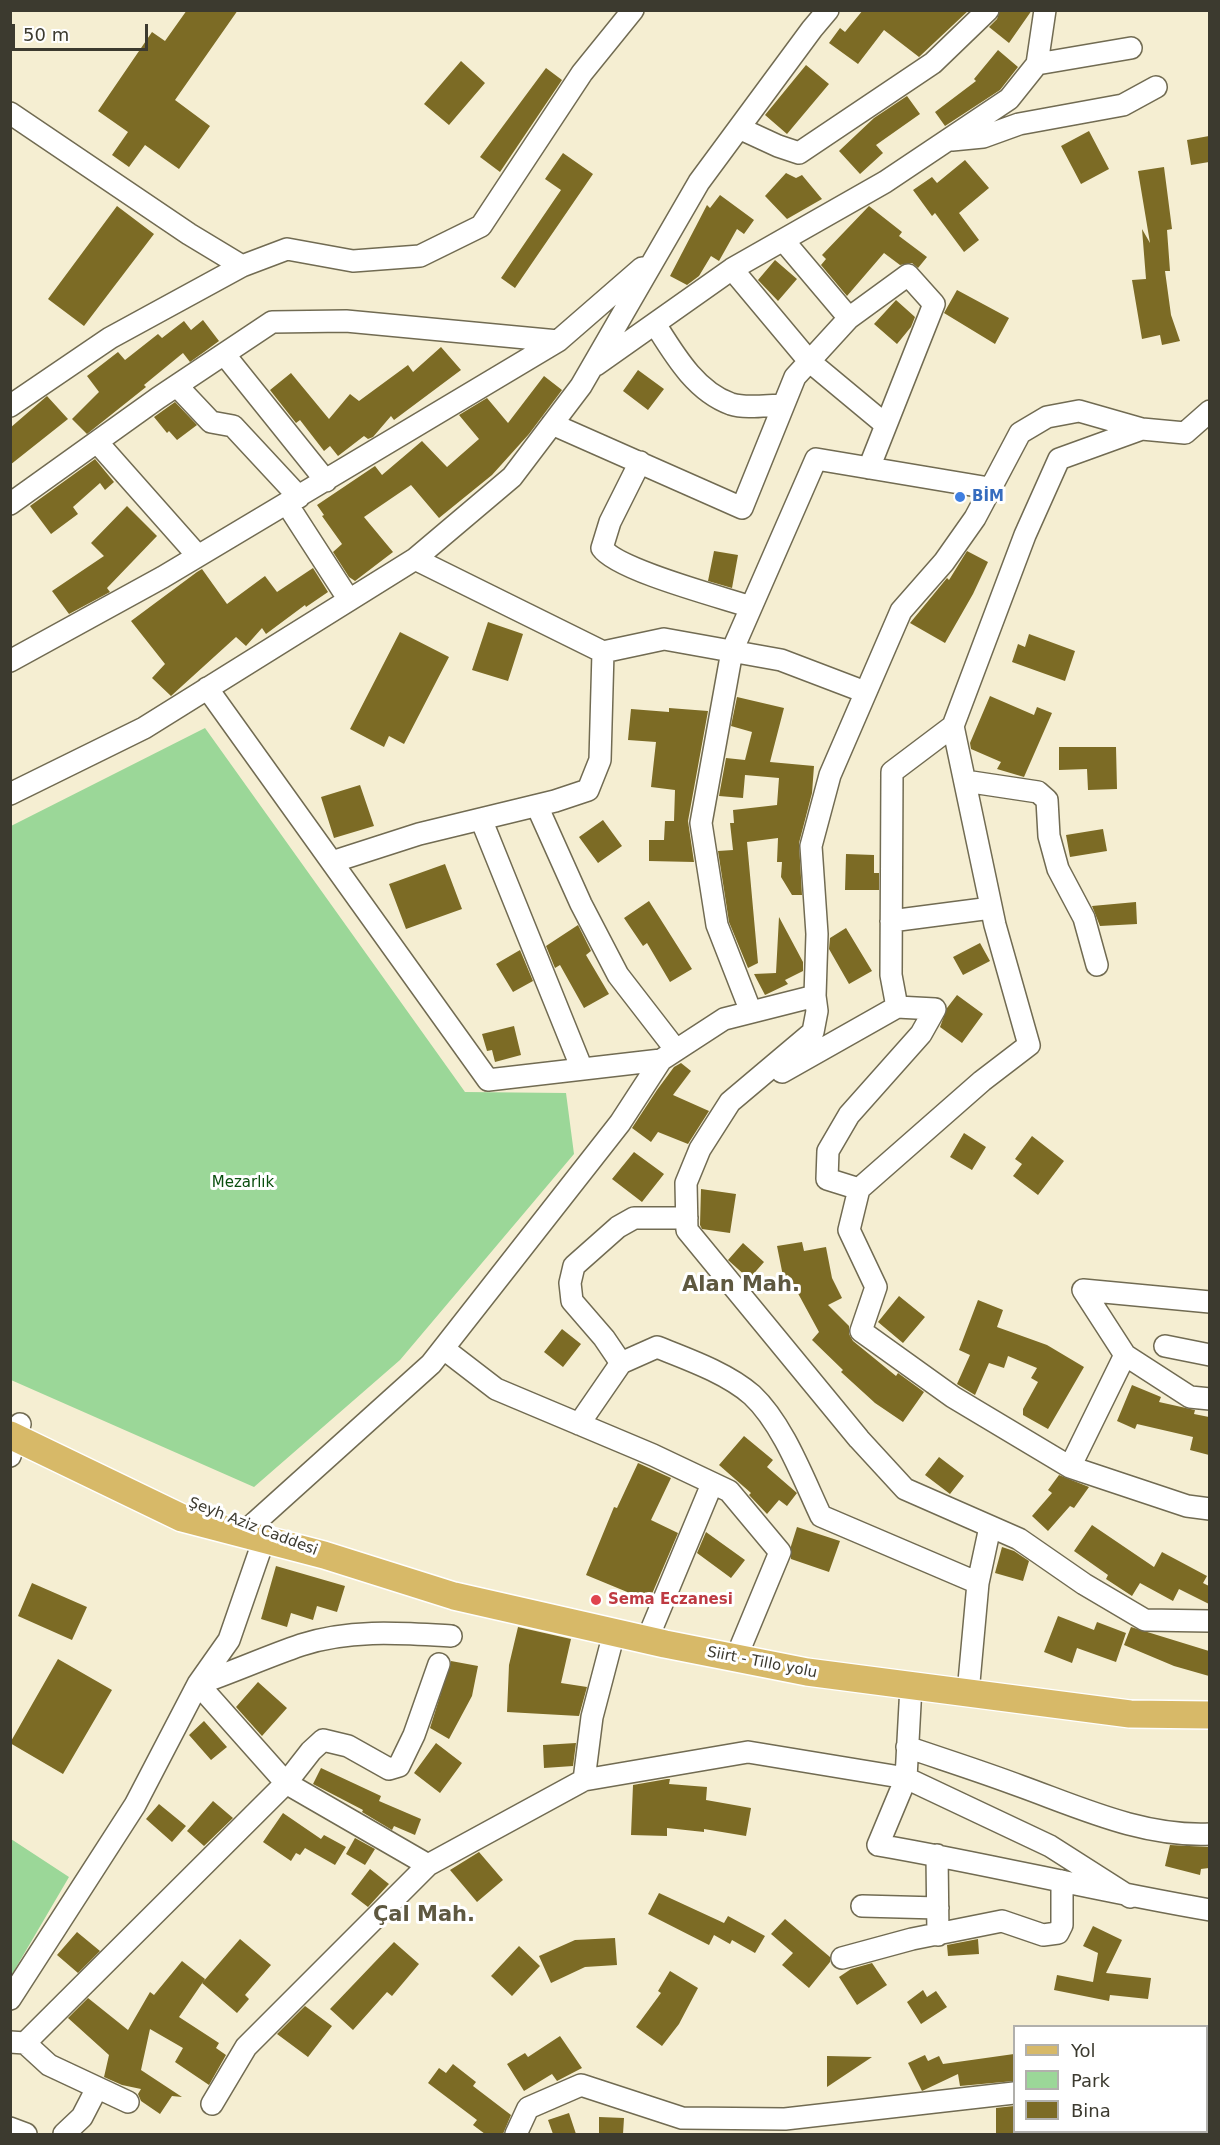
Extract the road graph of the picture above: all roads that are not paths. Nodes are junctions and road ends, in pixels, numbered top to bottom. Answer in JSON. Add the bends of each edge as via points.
{"nodes":[{"id":1,"x":633,"y":10,"type":"edge"},
{"id":2,"x":828,"y":10,"type":"edge"},
{"id":3,"x":988,"y":10,"type":"edge"},
{"id":4,"x":1045,"y":10,"type":"edge"},
{"id":5,"x":1131,"y":48,"type":"dead end"},
{"id":6,"x":1037,"y":64,"type":"junction"},
{"id":7,"x":1156,"y":87,"type":"dead end"},
{"id":8,"x":10,"y":113,"type":"edge"},
{"id":9,"x":739,"y":128,"type":"junction"},
{"id":10,"x":947,"y":140,"type":"junction"},
{"id":11,"x":783,"y":240,"type":"junction"},
{"id":12,"x":656,"y":256,"type":"junction"},
{"id":13,"x":242,"y":266,"type":"junction"},
{"id":14,"x":732,"y":269,"type":"junction"},
{"id":15,"x":849,"y":318,"type":"junction"},
{"id":16,"x":655,"y":324,"type":"junction"},
{"id":17,"x":558,"y":341,"type":"junction"},
{"id":18,"x":224,"y":354,"type":"junction"},
{"id":19,"x":809,"y":362,"type":"junction"},
{"id":20,"x":591,"y":369,"type":"junction"},
{"id":21,"x":177,"y":386,"type":"junction"},
{"id":22,"x":783,"y":405,"type":"junction"},
{"id":23,"x":10,"y":406,"type":"edge"},
{"id":24,"x":1209,"y":411,"type":"edge"},
{"id":25,"x":552,"y":424,"type":"junction"},
{"id":26,"x":886,"y":425,"type":"junction"},
{"id":27,"x":1142,"y":429,"type":"junction"},
{"id":28,"x":97,"y":441,"type":"junction"},
{"id":29,"x":640,"y":462,"type":"junction"},
{"id":30,"x":869,"y":468,"type":"junction"},
{"id":31,"x":326,"y":481,"type":"junction"},
{"id":32,"x":989,"y":488,"type":"junction"},
{"id":33,"x":293,"y":500,"type":"junction"},
{"id":34,"x":10,"y":504,"type":"edge"},
{"id":35,"x":198,"y":556,"type":"junction"},
{"id":36,"x":415,"y":559,"type":"junction"},
{"id":37,"x":349,"y":600,"type":"junction"},
{"id":38,"x":751,"y":607,"type":"junction"},
{"id":39,"x":732,"y":651,"type":"junction"},
{"id":40,"x":603,"y":652,"type":"junction"},
{"id":41,"x":10,"y":661,"type":"edge"},
{"id":42,"x":207,"y":688,"type":"junction"},
{"id":43,"x":865,"y":692,"type":"junction"},
{"id":44,"x":953,"y":726,"type":"junction"},
{"id":45,"x":965,"y":781,"type":"junction"},
{"id":46,"x":10,"y":794,"type":"edge"},
{"id":47,"x":537,"y":806,"type":"junction"},
{"id":48,"x":480,"y":819,"type":"junction"},
{"id":49,"x":332,"y":862,"type":"junction"},
{"id":50,"x":991,"y":908,"type":"junction"},
{"id":51,"x":891,"y":921,"type":"junction"},
{"id":52,"x":1097,"y":965,"type":"dead end"},
{"id":53,"x":814,"y":996,"type":"junction"},
{"id":54,"x":897,"y":1007,"type":"junction"},
{"id":55,"x":751,"y":1012,"type":"junction"},
{"id":56,"x":668,"y":1055,"type":"junction"},
{"id":57,"x":582,"y":1069,"type":"junction"},
{"id":58,"x":730,"y":1102,"type":"junction"},
{"id":59,"x":859,"y":1189,"type":"junction"},
{"id":60,"x":687,"y":1218,"type":"junction"},
{"id":61,"x":1209,"y":1302,"type":"edge"},
{"id":62,"x":1165,"y":1346,"type":"dead end"},
{"id":63,"x":444,"y":1349,"type":"junction"},
{"id":64,"x":1209,"y":1354,"type":"edge"},
{"id":65,"x":1125,"y":1355,"type":"junction"},
{"id":66,"x":621,"y":1363,"type":"junction"},
{"id":67,"x":1209,"y":1399,"type":"edge"},
{"id":68,"x":579,"y":1424,"type":"junction"},
{"id":69,"x":14,"y":1435,"type":"edge"},
{"id":70,"x":1070,"y":1467,"type":"junction"},
{"id":71,"x":712,"y":1484,"type":"junction"},
{"id":72,"x":1209,"y":1509,"type":"edge"},
{"id":73,"x":990,"y":1527,"type":"junction"},
{"id":74,"x":257,"y":1533,"type":"junction"},
{"id":75,"x":324,"y":1555,"type":"joint"},
{"id":76,"x":978,"y":1582,"type":"junction"},
{"id":77,"x":1209,"y":1621,"type":"edge"},
{"id":78,"x":614,"y":1633,"type":"junction"},
{"id":79,"x":451,"y":1636,"type":"dead end"},
{"id":80,"x":647,"y":1640,"type":"junction"},
{"id":81,"x":736,"y":1658,"type":"junction"},
{"id":82,"x":439,"y":1664,"type":"dead end"},
{"id":83,"x":198,"y":1684,"type":"junction"},
{"id":84,"x":910,"y":1686,"type":"junction"},
{"id":85,"x":968,"y":1693,"type":"junction"},
{"id":86,"x":1209,"y":1715,"type":"edge"},
{"id":87,"x":907,"y":1747,"type":"junction"},
{"id":88,"x":906,"y":1778,"type":"junction"},
{"id":89,"x":584,"y":1780,"type":"junction"},
{"id":90,"x":286,"y":1783,"type":"junction"},
{"id":91,"x":1209,"y":1834,"type":"edge"},
{"id":92,"x":936,"y":1855,"type":"junction"},
{"id":93,"x":428,"y":1865,"type":"junction"},
{"id":94,"x":1062,"y":1881,"type":"junction"},
{"id":95,"x":1130,"y":1897,"type":"junction"},
{"id":96,"x":862,"y":1906,"type":"dead end"},
{"id":97,"x":938,"y":1908,"type":"junction"},
{"id":98,"x":1209,"y":1910,"type":"edge"},
{"id":99,"x":939,"y":1935,"type":"junction"},
{"id":100,"x":842,"y":1958,"type":"dead end"},
{"id":101,"x":10,"y":1999,"type":"edge"},
{"id":102,"x":17,"y":2043,"type":"edge"},
{"id":103,"x":97,"y":2088,"type":"junction"},
{"id":104,"x":1013,"y":2093,"type":"edge"},
{"id":105,"x":128,"y":2102,"type":"dead end"},
{"id":106,"x":212,"y":2104,"type":"dead end"},
{"id":107,"x":10,"y":2128,"type":"edge"},
{"id":108,"x":26,"y":2134,"type":"edge"},
{"id":109,"x":64,"y":2134,"type":"edge"},
{"id":110,"x":516,"y":2134,"type":"edge"}],
"edges":[{"from":1,"to":13,"type":"street","via":[[582,73],[481,226],[420,256],[353,261],[287,249]]},
{"from":2,"to":9,"type":"street"},
{"from":3,"to":9,"type":"street","via":[[933,63],[799,153]]},
{"from":4,"to":6,"type":"street"},
{"from":5,"to":6,"type":"street"},
{"from":6,"to":10,"type":"street","via":[[1009,99]]},
{"from":7,"to":10,"type":"street","via":[[1123,105],[1019,124],[983,137]]},
{"from":8,"to":13,"type":"street"},
{"from":9,"to":12,"type":"street","via":[[699,182]]},
{"from":10,"to":11,"type":"street","via":[[885,182]]},
{"from":11,"to":14,"type":"street"},
{"from":11,"to":15,"type":"street"},
{"from":12,"to":17,"type":"street"},
{"from":12,"to":20,"type":"street"},
{"from":13,"to":23,"type":"street","via":[[110,338]]},
{"from":14,"to":16,"type":"street"},
{"from":14,"to":19,"type":"street"},
{"from":15,"to":19,"type":"street"},
{"from":15,"to":26,"type":"street","via":[[908,275],[934,304]]},
{"from":16,"to":20,"type":"street"},
{"from":16,"to":22,"type":"street","via":[[674,355],[711,392],[732,404]]},
{"from":17,"to":18,"type":"street","via":[[346,321],[272,322]]},
{"from":17,"to":31,"type":"street"},
{"from":18,"to":21,"type":"street"},
{"from":18,"to":31,"type":"street"},
{"from":19,"to":22,"type":"street","via":[[795,377]]},
{"from":19,"to":26,"type":"street"},
{"from":20,"to":25,"type":"street"},
{"from":21,"to":28,"type":"street"},
{"from":21,"to":33,"type":"street","via":[[211,423],[233,426]]},
{"from":22,"to":29,"type":"street","via":[[742,508]]},
{"from":24,"to":27,"type":"street","via":[[1185,433]]},
{"from":25,"to":29,"type":"street"},
{"from":25,"to":36,"type":"street","via":[[512,477]]},
{"from":26,"to":30,"type":"street"},
{"from":27,"to":32,"type":"street","via":[[1079,411],[1047,417],[1020,433]]},
{"from":27,"to":44,"type":"street","via":[[1059,459],[1025,535]]},
{"from":28,"to":34,"type":"street"},
{"from":28,"to":35,"type":"street"},
{"from":29,"to":38,"type":"street","via":[[610,522],[602,548],[607,555],[631,567]]},
{"from":30,"to":32,"type":"street"},
{"from":30,"to":38,"type":"street","via":[[816,459]]},
{"from":31,"to":33,"type":"street"},
{"from":32,"to":43,"type":"street","via":[[975,518],[944,562],[901,611]]},
{"from":33,"to":35,"type":"street"},
{"from":33,"to":37,"type":"street"},
{"from":35,"to":41,"type":"street"},
{"from":36,"to":37,"type":"street"},
{"from":36,"to":40,"type":"street"},
{"from":37,"to":42,"type":"street"},
{"from":38,"to":39,"type":"street"},
{"from":39,"to":40,"type":"street","via":[[664,639]]},
{"from":39,"to":43,"type":"street","via":[[781,660]]},
{"from":39,"to":55,"type":"street","via":[[701,823],[717,925]]},
{"from":40,"to":47,"type":"street","via":[[600,760],[588,790]]},
{"from":42,"to":46,"type":"street","via":[[144,728]]},
{"from":42,"to":49,"type":"street"},
{"from":43,"to":53,"type":"street","via":[[830,775],[811,846],[817,934]]},
{"from":44,"to":45,"type":"street"},
{"from":44,"to":51,"type":"street","via":[[892,772]]},
{"from":45,"to":50,"type":"street"},
{"from":45,"to":52,"type":"street","via":[[1038,792],[1047,800],[1049,836],[1058,870],[1084,918]]},
{"from":47,"to":48,"type":"street"},
{"from":47,"to":56,"type":"street","via":[[618,975]]},
{"from":48,"to":49,"type":"street"},
{"from":48,"to":57,"type":"street"},
{"from":49,"to":57,"type":"street","via":[[488,1080]]},
{"from":50,"to":51,"type":"street"},
{"from":50,"to":59,"type":"street","via":[[1029,1046],[982,1081]]},
{"from":51,"to":54,"type":"street","via":[[891,975]]},
{"from":53,"to":55,"type":"street"},
{"from":53,"to":58,"type":"street","via":[[817,1011],[813,1032]]},
{"from":54,"to":58,"type":"street"},
{"from":54,"to":59,"type":"street","via":[[935,1009],[921,1035],[849,1115],[828,1151],[827,1179]]},
{"from":55,"to":56,"type":"street","via":[[724,1019]]},
{"from":56,"to":57,"type":"street"},
{"from":56,"to":63,"type":"street","via":[[620,1123]]},
{"from":58,"to":60,"type":"street","via":[[700,1149],[686,1183]]},
{"from":59,"to":70,"type":"street","via":[[849,1230],[876,1287],[861,1331],[953,1397]]},
{"from":60,"to":66,"type":"street","via":[[634,1218],[574,1266],[570,1283],[572,1301]]},
{"from":60,"to":73,"type":"street","via":[[687,1230],[694,1239],[904,1489]]},
{"from":61,"to":65,"type":"street","via":[[1083,1290]]},
{"from":62,"to":64,"type":"street"},
{"from":63,"to":68,"type":"street","via":[[496,1389]]},
{"from":63,"to":74,"type":"street"},
{"from":65,"to":67,"type":"street","via":[[1190,1397]]},
{"from":65,"to":70,"type":"street"},
{"from":66,"to":68,"type":"street"},
{"from":66,"to":76,"type":"street","via":[[657,1347],[700,1363],[752,1395],[788,1443],[821,1516]]},
{"from":68,"to":71,"type":"street"},
{"from":69,"to":74,"type":"main road","name":"Şeyh Aziz Caddesi","via":[[182,1518]]},
{"from":70,"to":72,"type":"street","via":[[1187,1506]]},
{"from":71,"to":80,"type":"street"},
{"from":71,"to":81,"type":"street","via":[[729,1491],[780,1551]]},
{"from":73,"to":76,"type":"street"},
{"from":73,"to":77,"type":"street","via":[[1019,1539],[1145,1620]]},
{"from":74,"to":75,"type":"main road","name":"Şeyh Aziz Caddesi"},
{"from":74,"to":83,"type":"street","via":[[229,1640]]},
{"from":75,"to":78,"type":"main road","name":"Siirt - Tillo yolu","via":[[454,1596]]},
{"from":76,"to":85,"type":"street"},
{"from":78,"to":80,"type":"main road","name":"Siirt - Tillo yolu"},
{"from":78,"to":89,"type":"street","via":[[592,1717]]},
{"from":79,"to":83,"type":"street","via":[[357,1634],[302,1645]]},
{"from":80,"to":81,"type":"main road","name":"Siirt - Tillo yolu"},
{"from":81,"to":84,"type":"main road","name":"Siirt - Tillo yolu"},
{"from":82,"to":90,"type":"street","via":[[399,1766],[389,1769],[348,1746],[323,1740]]},
{"from":83,"to":90,"type":"street"},
{"from":83,"to":101,"type":"street","via":[[135,1805]]},
{"from":84,"to":85,"type":"main road","name":"Siirt - Tillo yolu"},
{"from":84,"to":87,"type":"street"},
{"from":85,"to":86,"type":"main road","name":"Siirt - Tillo yolu","via":[[1130,1714]]},
{"from":87,"to":88,"type":"street"},
{"from":87,"to":91,"type":"street","via":[[1094,1814],[1184,1835]]},
{"from":88,"to":89,"type":"street","via":[[748,1752]]},
{"from":88,"to":92,"type":"street","via":[[878,1845]]},
{"from":88,"to":95,"type":"street","via":[[1050,1846]]},
{"from":89,"to":93,"type":"street"},
{"from":90,"to":93,"type":"street"},
{"from":90,"to":102,"type":"street"},
{"from":92,"to":94,"type":"street"},
{"from":92,"to":97,"type":"street"},
{"from":93,"to":106,"type":"street","via":[[246,2047]]},
{"from":94,"to":95,"type":"street"},
{"from":94,"to":99,"type":"street","via":[[1062,1925],[1058,1933],[1043,1935],[1002,1921]]},
{"from":95,"to":98,"type":"street"},
{"from":96,"to":97,"type":"street"},
{"from":97,"to":99,"type":"street"},
{"from":99,"to":100,"type":"street"},
{"from":102,"to":103,"type":"street","via":[[49,2065]]},
{"from":103,"to":105,"type":"street"},
{"from":103,"to":109,"type":"street","via":[[82,2117]]},
{"from":104,"to":110,"type":"street","via":[[785,2119],[682,2118],[581,2085],[528,2108]]},
{"from":107,"to":108,"type":"street"}]}
